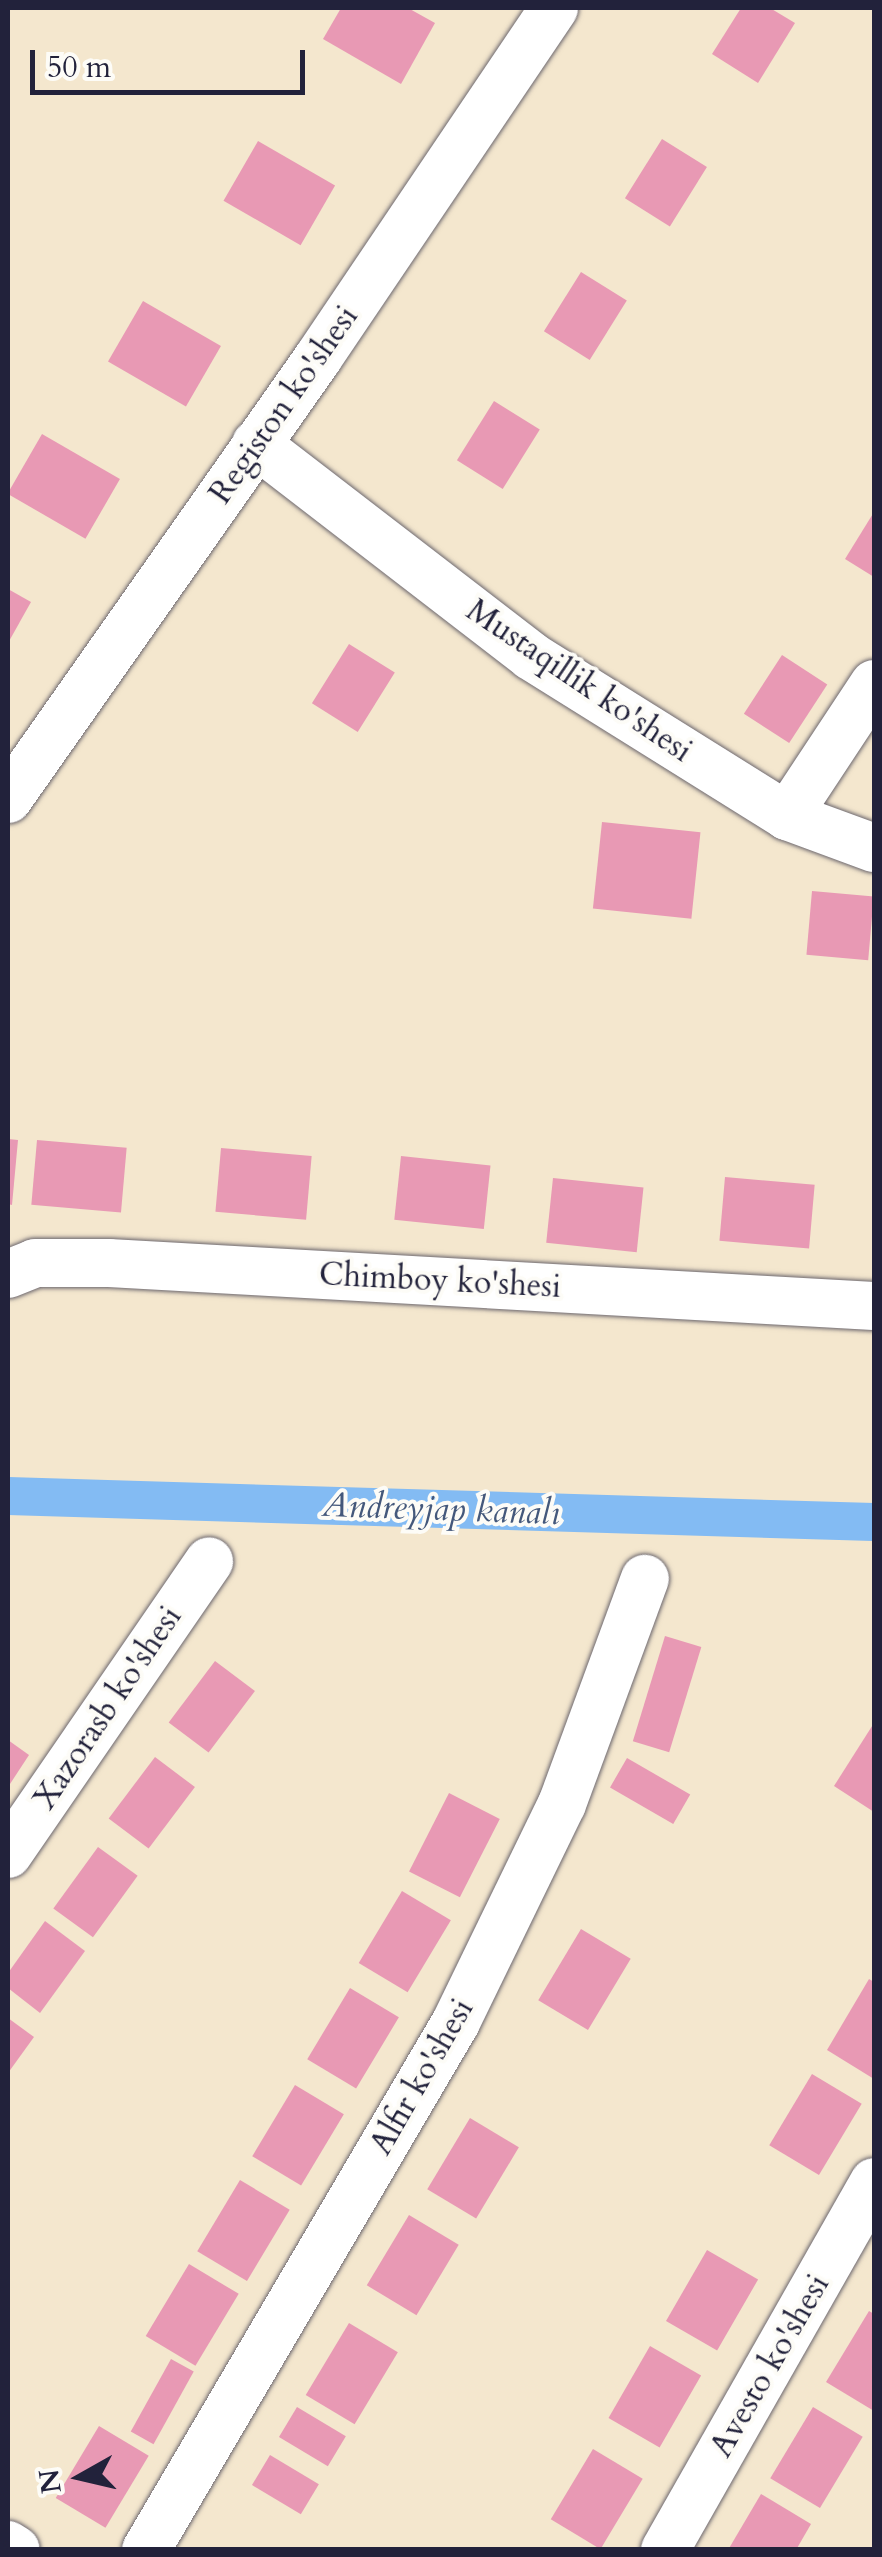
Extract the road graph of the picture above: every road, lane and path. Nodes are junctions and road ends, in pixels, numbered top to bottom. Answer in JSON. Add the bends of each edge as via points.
{"nodes":[{"id":1,"x":554,"y":8,"type":"edge"},
{"id":2,"x":256,"y":444,"type":"junction"},
{"id":3,"x":874,"y":684,"type":"edge"},
{"id":4,"x":8,"y":799,"type":"edge"},
{"id":5,"x":786,"y":816,"type":"junction"},
{"id":6,"x":874,"y":848,"type":"edge"},
{"id":7,"x":8,"y":1274,"type":"edge"},
{"id":8,"x":874,"y":1306,"type":"edge"},
{"id":9,"x":209,"y":1561,"type":"dead end"},
{"id":10,"x":646,"y":1579,"type":"dead end"},
{"id":11,"x":8,"y":1854,"type":"edge"},
{"id":12,"x":874,"y":2182,"type":"edge"},
{"id":13,"x":862,"y":2234,"type":"edge"},
{"id":14,"x":8,"y":2544,"type":"edge"},
{"id":15,"x":16,"y":2550,"type":"edge"},
{"id":16,"x":146,"y":2550,"type":"edge"},
{"id":17,"x":665,"y":2550,"type":"edge"}],
"edges":[{"from":1,"to":2,"type":"street","name":"Registon ko'shesi"},
{"from":2,"to":4,"type":"street","name":"Registon ko'shesi"},
{"from":2,"to":5,"type":"street","name":"Mustaqillik ko'shesi","via":[[530,656]]},
{"from":3,"to":5,"type":"street"},
{"from":5,"to":6,"type":"street","name":"Mustaqillik ko'shesi"},
{"from":7,"to":8,"type":"street","name":"Chimboy ko'shesi","via":[[35,1264],[110,1263]]},
{"from":9,"to":11,"type":"street","name":"Xazorasb ko'shesi"},
{"from":10,"to":16,"type":"street","name":"Alfir ko'shesi","via":[[562,1804],[456,2022]]},
{"from":12,"to":13,"type":"street","name":"Avesto ko'shesi"},
{"from":13,"to":17,"type":"street","name":"Avesto ko'shesi"},
{"from":14,"to":15,"type":"street"}]}
